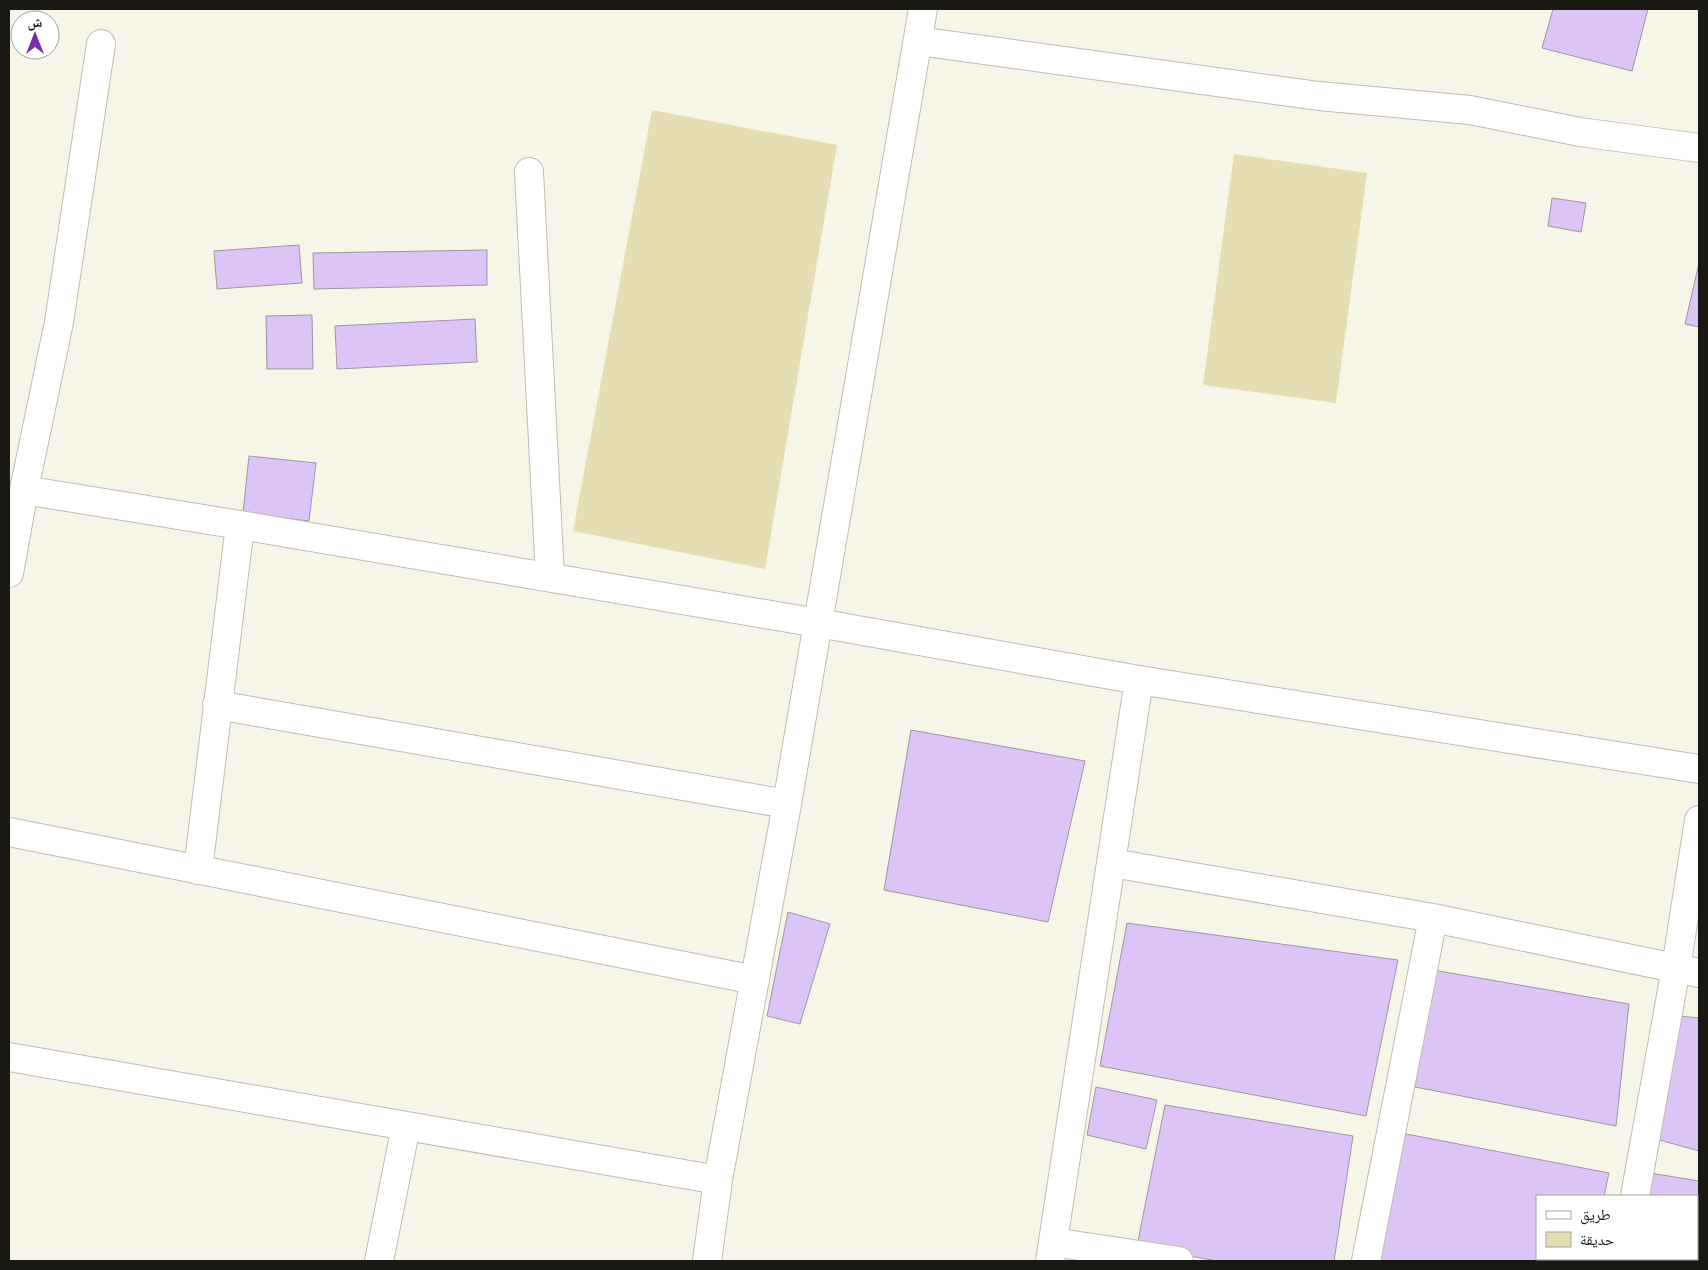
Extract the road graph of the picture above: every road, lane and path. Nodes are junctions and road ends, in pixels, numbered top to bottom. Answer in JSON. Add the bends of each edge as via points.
{"nodes":[{"id":1,"x":923,"y":9,"type":"edge"},
{"id":2,"x":918,"y":41,"type":"junction"},
{"id":3,"x":101,"y":44,"type":"dead end"},
{"id":4,"x":1699,"y":148,"type":"edge"},
{"id":5,"x":529,"y":172,"type":"dead end"},
{"id":6,"x":24,"y":490,"type":"junction"},
{"id":7,"x":240,"y":525,"type":"junction"},
{"id":8,"x":9,"y":574,"type":"edge"},
{"id":9,"x":550,"y":578,"type":"junction"},
{"id":10,"x":818,"y":623,"type":"junction"},
{"id":11,"x":1139,"y":680,"type":"junction"},
{"id":12,"x":217,"y":705,"type":"junction"},
{"id":13,"x":1699,"y":769,"type":"edge"},
{"id":14,"x":787,"y":804,"type":"junction"},
{"id":15,"x":1699,"y":820,"type":"edge"},
{"id":16,"x":9,"y":832,"type":"edge"},
{"id":17,"x":1112,"y":863,"type":"junction"},
{"id":18,"x":198,"y":870,"type":"junction"},
{"id":19,"x":1433,"y":918,"type":"junction"},
{"id":20,"x":1688,"y":970,"type":"edge"},
{"id":21,"x":755,"y":980,"type":"junction"},
{"id":22,"x":9,"y":1057,"type":"edge"},
{"id":23,"x":406,"y":1126,"type":"junction"},
{"id":24,"x":718,"y":1180,"type":"junction"},
{"id":25,"x":1635,"y":1195,"type":"edge"},
{"id":26,"x":1052,"y":1252,"type":"edge"},
{"id":27,"x":379,"y":1261,"type":"edge"},
{"id":28,"x":707,"y":1261,"type":"edge"},
{"id":29,"x":1179,"y":1261,"type":"edge"},
{"id":30,"x":1366,"y":1261,"type":"edge"}],
"edges":[{"from":1,"to":2,"type":"street"},
{"from":2,"to":4,"type":"street","via":[[1319,96],[1470,110],[1580,132]]},
{"from":2,"to":10,"type":"street"},
{"from":3,"to":6,"type":"street","via":[[59,322]]},
{"from":5,"to":9,"type":"street"},
{"from":6,"to":7,"type":"street"},
{"from":6,"to":8,"type":"street"},
{"from":7,"to":9,"type":"street"},
{"from":7,"to":12,"type":"street"},
{"from":9,"to":10,"type":"street"},
{"from":10,"to":11,"type":"street"},
{"from":10,"to":14,"type":"street"},
{"from":11,"to":13,"type":"street"},
{"from":11,"to":17,"type":"street"},
{"from":12,"to":14,"type":"street"},
{"from":12,"to":18,"type":"street"},
{"from":14,"to":21,"type":"street"},
{"from":15,"to":20,"type":"street"},
{"from":16,"to":18,"type":"street"},
{"from":17,"to":19,"type":"street"},
{"from":17,"to":26,"type":"street"},
{"from":18,"to":21,"type":"street"},
{"from":19,"to":20,"type":"street"},
{"from":19,"to":30,"type":"street"},
{"from":20,"to":25,"type":"street"},
{"from":21,"to":24,"type":"street"},
{"from":22,"to":23,"type":"street"},
{"from":23,"to":24,"type":"street"},
{"from":23,"to":27,"type":"street"},
{"from":24,"to":28,"type":"street"},
{"from":26,"to":29,"type":"street"}]}
